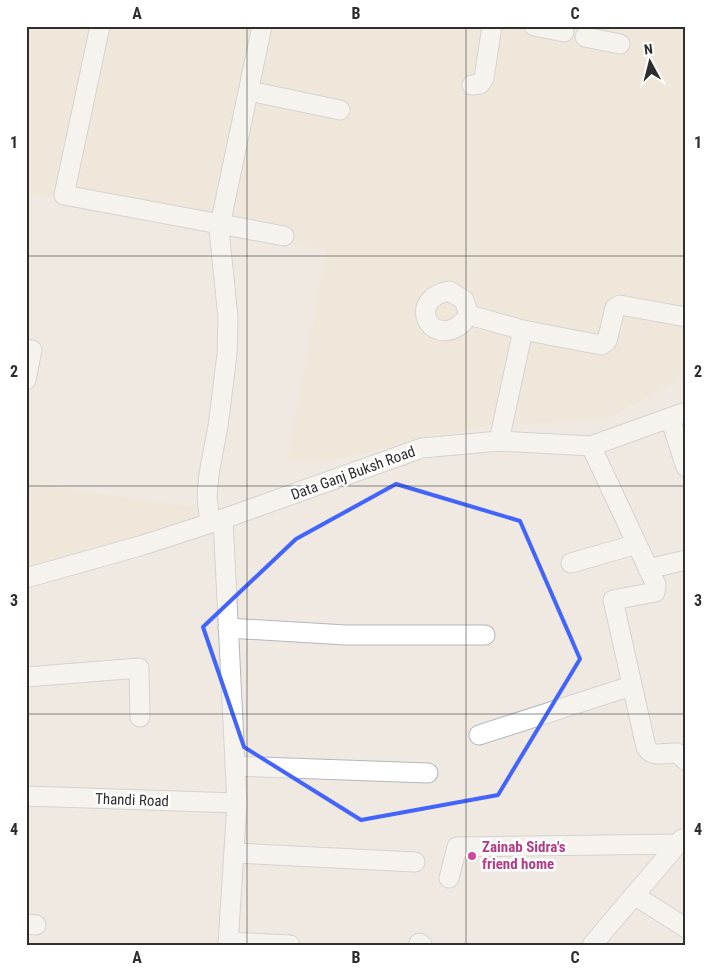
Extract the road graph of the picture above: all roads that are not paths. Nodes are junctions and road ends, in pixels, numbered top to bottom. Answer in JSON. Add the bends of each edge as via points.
{"nodes":[{"id":1,"x":100,"y":26,"type":"edge"},
{"id":2,"x":262,"y":26,"type":"edge"},
{"id":3,"x":492,"y":26,"type":"edge"},
{"id":4,"x":534,"y":26,"type":"edge"},
{"id":5,"x":564,"y":32,"type":"dead end"},
{"id":6,"x":585,"y":37,"type":"dead end"},
{"id":7,"x":620,"y":44,"type":"dead end"},
{"id":8,"x":472,"y":85,"type":"dead end"},
{"id":9,"x":249,"y":91,"type":"junction"},
{"id":10,"x":340,"y":110,"type":"dead end"},
{"id":11,"x":219,"y":227,"type":"junction"},
{"id":12,"x":284,"y":236,"type":"dead end"},
{"id":13,"x":469,"y":315,"type":"dead end"},
{"id":14,"x":686,"y":317,"type":"edge"},
{"id":15,"x":522,"y":330,"type":"junction"},
{"id":16,"x":26,"y":349,"type":"edge"},
{"id":17,"x":26,"y":380,"type":"edge"},
{"id":18,"x":678,"y":415,"type":"edge"},
{"id":19,"x":499,"y":441,"type":"junction"},
{"id":20,"x":592,"y":446,"type":"junction"},
{"id":21,"x":686,"y":467,"type":"edge"},
{"id":22,"x":216,"y":521,"type":"junction"},
{"id":23,"x":637,"y":544,"type":"junction"},
{"id":24,"x":686,"y":560,"type":"edge"},
{"id":25,"x":571,"y":563,"type":"dead end"},
{"id":26,"x":648,"y":569,"type":"junction"},
{"id":27,"x":26,"y":578,"type":"edge"},
{"id":28,"x":228,"y":628,"type":"junction"},
{"id":29,"x":485,"y":635,"type":"dead end"},
{"id":30,"x":26,"y":677,"type":"edge"},
{"id":31,"x":631,"y":686,"type":"junction"},
{"id":32,"x":140,"y":717,"type":"dead end"},
{"id":33,"x":479,"y":735,"type":"dead end"},
{"id":34,"x":686,"y":761,"type":"edge"},
{"id":35,"x":235,"y":766,"type":"junction"},
{"id":36,"x":428,"y":774,"type":"dead end"},
{"id":37,"x":26,"y":796,"type":"edge"},
{"id":38,"x":237,"y":803,"type":"junction"},
{"id":39,"x":682,"y":839,"type":"edge"},
{"id":40,"x":234,"y":853,"type":"junction"},
{"id":41,"x":415,"y":862,"type":"dead end"},
{"id":42,"x":449,"y":878,"type":"dead end"},
{"id":43,"x":634,"y":895,"type":"junction"},
{"id":44,"x":686,"y":928,"type":"edge"},
{"id":45,"x":600,"y":940,"type":"edge"},
{"id":46,"x":228,"y":944,"type":"edge"},
{"id":47,"x":290,"y":945,"type":"edge"}],
"edges":[{"from":1,"to":11,"type":"street","via":[[64,195]]},
{"from":2,"to":9,"type":"street"},
{"from":3,"to":8,"type":"street","via":[[484,78],[480,84]]},
{"from":4,"to":5,"type":"street"},
{"from":6,"to":7,"type":"street"},
{"from":9,"to":10,"type":"street"},
{"from":9,"to":11,"type":"street"},
{"from":11,"to":12,"type":"street"},
{"from":11,"to":22,"type":"street","via":[[227,308],[227,354],[207,497]]},
{"from":13,"to":15,"type":"street"},
{"from":14,"to":15,"type":"street","via":[[620,305],[615,308],[607,341],[601,345]]},
{"from":15,"to":19,"type":"street"},
{"from":16,"to":17,"type":"street","via":[[32,350]]},
{"from":18,"to":20,"type":"street","name":"Data Ganj Buksh Road"},
{"from":18,"to":21,"type":"street"},
{"from":19,"to":20,"type":"street","name":"Data Ganj Buksh Road"},
{"from":19,"to":22,"type":"street","name":"Data Ganj Buksh Road","via":[[422,448]]},
{"from":20,"to":23,"type":"street"},
{"from":22,"to":27,"type":"street","name":"Data Ganj Buksh Road"},
{"from":22,"to":28,"type":"street"},
{"from":23,"to":25,"type":"street"},
{"from":23,"to":26,"type":"street"},
{"from":24,"to":26,"type":"street"},
{"from":26,"to":31,"type":"street","via":[[656,585],[655,592],[614,600]]},
{"from":28,"to":29,"type":"street","via":[[346,635]]},
{"from":28,"to":35,"type":"street"},
{"from":30,"to":32,"type":"street","via":[[139,668]]},
{"from":31,"to":33,"type":"street"},
{"from":31,"to":34,"type":"street","via":[[649,752],[655,755],[677,753]]},
{"from":35,"to":36,"type":"street"},
{"from":35,"to":38,"type":"street"},
{"from":37,"to":38,"type":"street","name":"Thandi Road"},
{"from":38,"to":40,"type":"street"},
{"from":39,"to":42,"type":"street","via":[[457,847]]},
{"from":39,"to":43,"type":"street"},
{"from":40,"to":41,"type":"street"},
{"from":40,"to":46,"type":"street"},
{"from":43,"to":44,"type":"street"},
{"from":43,"to":45,"type":"street"},
{"from":46,"to":47,"type":"street"}]}
